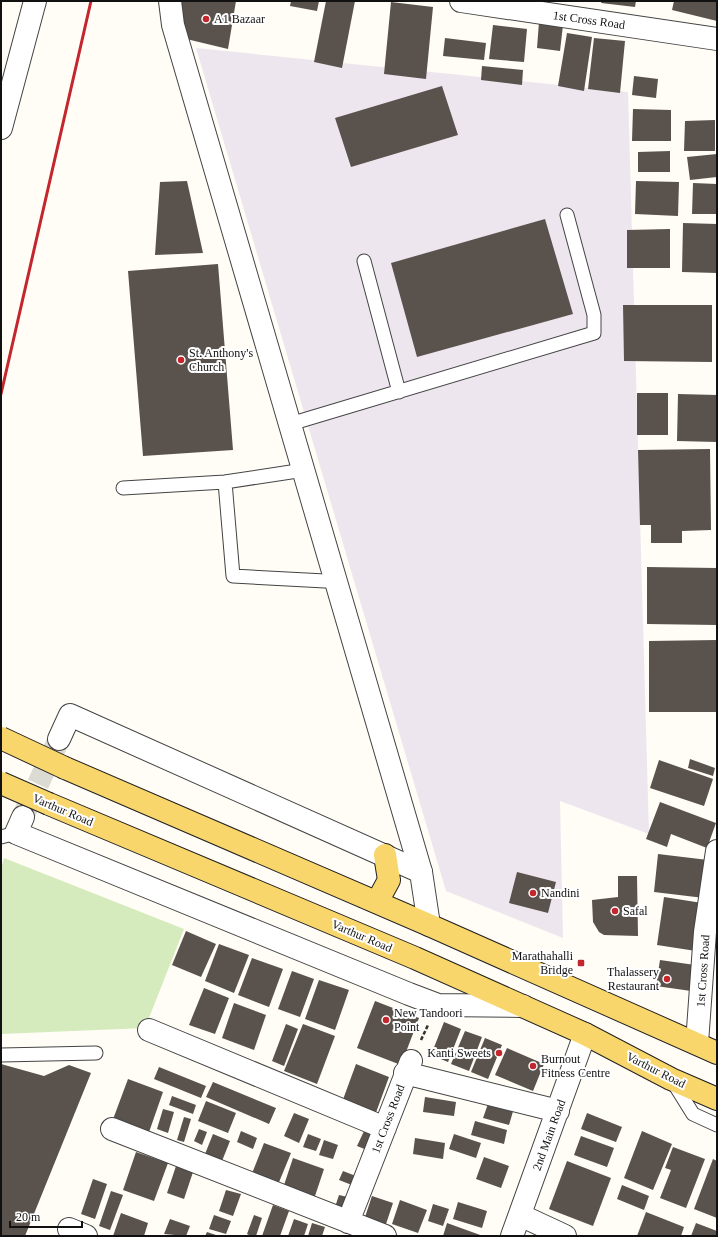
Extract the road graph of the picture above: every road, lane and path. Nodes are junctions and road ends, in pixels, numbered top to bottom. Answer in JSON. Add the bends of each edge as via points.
{"nodes":[{"id":1,"x":35,"y":1,"type":"edge"},
{"id":2,"x":170,"y":1,"type":"edge"},
{"id":3,"x":461,"y":1,"type":"edge"},
{"id":4,"x":717,"y":39,"type":"edge"},
{"id":5,"x":1,"y":128,"type":"edge"},
{"id":6,"x":567,"y":215,"type":"dead end"},
{"id":7,"x":364,"y":261,"type":"dead end"},
{"id":8,"x":399,"y":392,"type":"junction"},
{"id":9,"x":290,"y":424,"type":"junction"},
{"id":10,"x":304,"y":470,"type":"junction"},
{"id":11,"x":225,"y":482,"type":"junction"},
{"id":12,"x":123,"y":488,"type":"dead end"},
{"id":13,"x":336,"y":579,"type":"junction"},
{"id":14,"x":1,"y":738,"type":"edge"},
{"id":15,"x":59,"y":739,"type":"tunnel mouth"},
{"id":16,"x":1,"y":783,"type":"edge"},
{"id":17,"x":13,"y":829,"type":"edge"},
{"id":18,"x":717,"y":852,"type":"edge"},
{"id":19,"x":385,"y":855,"type":"junction"},
{"id":20,"x":422,"y":872,"type":"junction"},
{"id":21,"x":377,"y":902,"type":"junction"},
{"id":22,"x":429,"y":924,"type":"junction"},
{"id":23,"x":438,"y":1005,"type":"junction"},
{"id":24,"x":523,"y":1006,"type":"junction"},
{"id":25,"x":149,"y":1030,"type":"dead end"},
{"id":26,"x":585,"y":1034,"type":"junction"},
{"id":27,"x":697,"y":1043,"type":"junction"},
{"id":28,"x":717,"y":1052,"type":"edge"},
{"id":29,"x":96,"y":1053,"type":"dead end"},
{"id":30,"x":1,"y":1055,"type":"edge"},
{"id":31,"x":408,"y":1067,"type":"junction"},
{"id":32,"x":671,"y":1079,"type":"junction"},
{"id":33,"x":717,"y":1099,"type":"edge"},
{"id":34,"x":558,"y":1111,"type":"junction"},
{"id":35,"x":717,"y":1125,"type":"edge"},
{"id":36,"x":385,"y":1128,"type":"junction"},
{"id":37,"x":112,"y":1129,"type":"dead end"},
{"id":38,"x":520,"y":1215,"type":"junction"},
{"id":39,"x":348,"y":1222,"type":"junction"},
{"id":40,"x":385,"y":1236,"type":"edge"},
{"id":41,"x":512,"y":1236,"type":"edge"},
{"id":42,"x":565,"y":1236,"type":"edge"}],
"edges":[{"from":1,"to":5,"type":"street"},
{"from":2,"to":9,"type":"street","via":[[173,26]]},
{"from":3,"to":4,"type":"street","name":"1st Cross Road"},
{"from":6,"to":8,"type":"lane","via":[[594,315],[594,333]]},
{"from":7,"to":8,"type":"lane"},
{"from":8,"to":9,"type":"lane"},
{"from":9,"to":10,"type":"street"},
{"from":10,"to":11,"type":"lane"},
{"from":10,"to":13,"type":"street"},
{"from":11,"to":12,"type":"lane"},
{"from":11,"to":13,"type":"lane","via":[[234,576],[325,581]]},
{"from":13,"to":20,"type":"street"},
{"from":14,"to":21,"type":"main road","bridge":true},
{"from":15,"to":19,"type":"street","via":[[70,715]]},
{"from":16,"to":24,"type":"main road","name":"Varthur Road","bridge":true},
{"from":17,"to":23,"type":"street"},
{"from":18,"to":27,"type":"street","name":"1st Cross Road","via":[[705,932]]},
{"from":19,"to":20,"type":"street"},
{"from":19,"to":21,"type":"main road","via":[[389,880]]},
{"from":20,"to":22,"type":"street"},
{"from":21,"to":22,"type":"main road"},
{"from":22,"to":27,"type":"main road"},
{"from":23,"to":24,"type":"street"},
{"from":23,"to":31,"type":"path"},
{"from":24,"to":26,"type":"main road","name":"Varthur Road"},
{"from":25,"to":36,"type":"street"},
{"from":26,"to":32,"type":"main road","name":"Varthur Road"},
{"from":26,"to":34,"type":"street","name":"2nd Main Road"},
{"from":27,"to":28,"type":"main road"},
{"from":29,"to":30,"type":"lane"},
{"from":31,"to":34,"type":"street","name":"1st Cross Road"},
{"from":31,"to":36,"type":"street","name":"1st Cross Road"},
{"from":32,"to":33,"type":"main road","name":"Varthur Road"},
{"from":32,"to":35,"type":"lane","via":[[693,1114]]},
{"from":34,"to":38,"type":"street","name":"2nd Main Road"},
{"from":36,"to":39,"type":"street","name":"1st Cross Road"},
{"from":37,"to":39,"type":"street"},
{"from":38,"to":41,"type":"street","name":"2nd Main Road"},
{"from":38,"to":42,"type":"street"},
{"from":39,"to":40,"type":"street"}]}
